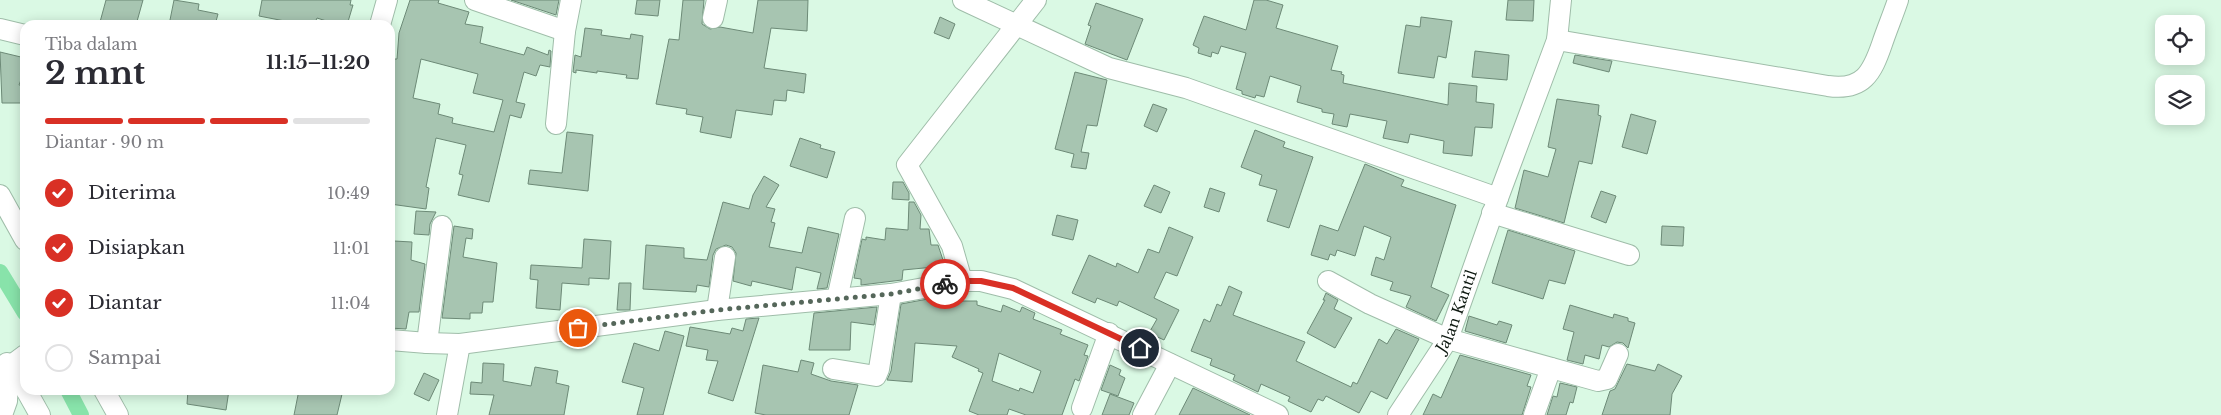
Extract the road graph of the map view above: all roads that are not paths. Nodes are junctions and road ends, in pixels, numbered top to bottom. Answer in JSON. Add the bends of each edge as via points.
{"nodes":[{"id":1,"x":387,"y":0,"type":"edge"},
{"id":2,"x":475,"y":0,"type":"edge"},
{"id":3,"x":571,"y":0,"type":"edge"},
{"id":4,"x":964,"y":0,"type":"edge"},
{"id":5,"x":1036,"y":0,"type":"edge"},
{"id":6,"x":1562,"y":0,"type":"edge"},
{"id":7,"x":1898,"y":0,"type":"edge"},
{"id":8,"x":381,"y":20,"type":"edge"},
{"id":9,"x":1017,"y":26,"type":"junction"},
{"id":10,"x":0,"y":29,"type":"edge"},
{"id":11,"x":565,"y":31,"type":"junction"},
{"id":12,"x":20,"y":34,"type":"edge"},
{"id":13,"x":1557,"y":40,"type":"junction"},
{"id":14,"x":556,"y":124,"type":"dead end"},
{"id":15,"x":0,"y":195,"type":"edge"},
{"id":16,"x":1495,"y":205,"type":"junction"},
{"id":17,"x":855,"y":218,"type":"dead end"},
{"id":18,"x":442,"y":226,"type":"dead end"},
{"id":19,"x":20,"y":231,"type":"edge"},
{"id":20,"x":1629,"y":255,"type":"dead end"},
{"id":21,"x":725,"y":257,"type":"dead end"},
{"id":22,"x":962,"y":281,"type":"junction"},
{"id":23,"x":1328,"y":281,"type":"dead end"},
{"id":24,"x":891,"y":294,"type":"junction"},
{"id":25,"x":837,"y":299,"type":"junction"},
{"id":26,"x":717,"y":310,"type":"junction"},
{"id":27,"x":1110,"y":333,"type":"junction"},
{"id":28,"x":1448,"y":339,"type":"junction"},
{"id":29,"x":395,"y":341,"type":"edge"},
{"id":30,"x":427,"y":344,"type":"junction"},
{"id":31,"x":460,"y":344,"type":"junction"},
{"id":32,"x":1618,"y":354,"type":"dead end"},
{"id":33,"x":10,"y":363,"type":"edge"},
{"id":34,"x":1170,"y":364,"type":"junction"},
{"id":35,"x":1551,"y":368,"type":"junction"},
{"id":36,"x":833,"y":369,"type":"dead end"},
{"id":37,"x":20,"y":380,"type":"edge"},
{"id":38,"x":28,"y":395,"type":"edge"},
{"id":39,"x":107,"y":395,"type":"edge"},
{"id":40,"x":3,"y":405,"type":"edge"},
{"id":41,"x":1082,"y":408,"type":"dead end"},
{"id":42,"x":40,"y":415,"type":"edge"},
{"id":43,"x":118,"y":415,"type":"edge"},
{"id":44,"x":447,"y":415,"type":"edge"},
{"id":45,"x":1143,"y":415,"type":"edge"},
{"id":46,"x":1278,"y":415,"type":"edge"},
{"id":47,"x":1398,"y":415,"type":"edge"},
{"id":48,"x":1534,"y":415,"type":"edge"}],
"edges":[{"from":1,"to":8,"type":"street"},
{"from":2,"to":11,"type":"street"},
{"from":3,"to":11,"type":"street"},
{"from":4,"to":9,"type":"street"},
{"from":5,"to":9,"type":"street"},
{"from":6,"to":13,"type":"street","name":"Jalan Kantil"},
{"from":7,"to":13,"type":"street","via":[[1871,70],[1861,81],[1846,87]]},
{"from":9,"to":16,"type":"street","via":[[1109,68],[1186,88]]},
{"from":9,"to":22,"type":"street","via":[[907,165],[952,246]]},
{"from":10,"to":12,"type":"street"},
{"from":11,"to":14,"type":"street"},
{"from":13,"to":16,"type":"street","name":"Jalan Kantil"},
{"from":15,"to":19,"type":"street"},
{"from":16,"to":20,"type":"street"},
{"from":16,"to":28,"type":"street","name":"Jalan Kantil"},
{"from":17,"to":25,"type":"street"},
{"from":18,"to":30,"type":"street"},
{"from":21,"to":26,"type":"street"},
{"from":22,"to":24,"type":"street"},
{"from":22,"to":27,"type":"street","via":[[981,281],[1013,288]]},
{"from":23,"to":28,"type":"street"},
{"from":24,"to":25,"type":"street"},
{"from":24,"to":36,"type":"street","via":[[878,373],[872,377]]},
{"from":25,"to":26,"type":"street"},
{"from":26,"to":31,"type":"street"},
{"from":27,"to":34,"type":"street"},
{"from":27,"to":41,"type":"street"},
{"from":28,"to":35,"type":"street"},
{"from":28,"to":47,"type":"street","name":"Jalan Kantil"},
{"from":29,"to":30,"type":"street"},
{"from":30,"to":31,"type":"street"},
{"from":31,"to":44,"type":"street"},
{"from":32,"to":35,"type":"street","via":[[1604,381]]},
{"from":33,"to":37,"type":"street"},
{"from":33,"to":40,"type":"street"},
{"from":34,"to":45,"type":"street"},
{"from":34,"to":46,"type":"street"},
{"from":35,"to":48,"type":"street"},
{"from":38,"to":42,"type":"street"},
{"from":39,"to":43,"type":"street"}]}
